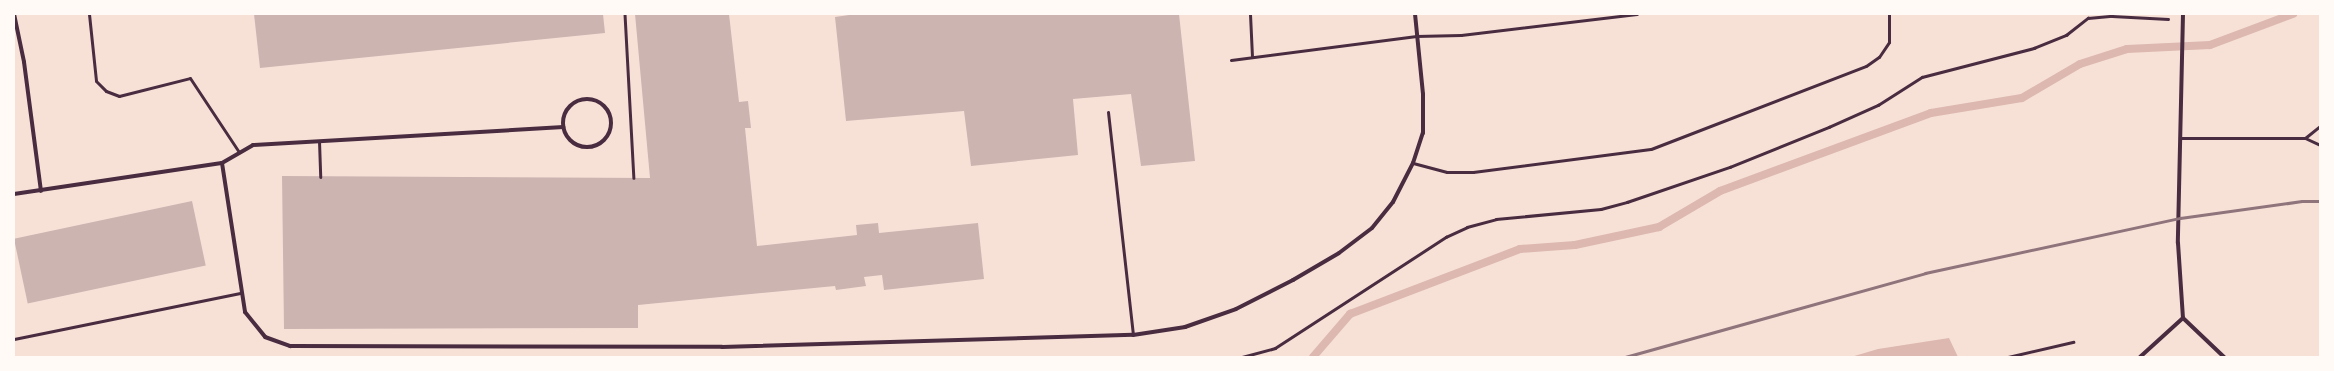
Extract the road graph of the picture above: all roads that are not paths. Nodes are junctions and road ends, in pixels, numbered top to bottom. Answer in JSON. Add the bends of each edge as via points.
{"nodes":[{"id":1,"x":14,"y":14,"type":"edge"},
{"id":2,"x":88,"y":14,"type":"edge"},
{"id":3,"x":1250,"y":14,"type":"edge"},
{"id":4,"x":1415,"y":14,"type":"edge"},
{"id":5,"x":1637,"y":14,"type":"edge"},
{"id":6,"x":1889,"y":14,"type":"edge"},
{"id":7,"x":2183,"y":14,"type":"edge"},
{"id":8,"x":1416,"y":36,"type":"junction"},
{"id":9,"x":1252,"y":57,"type":"junction"},
{"id":10,"x":1231,"y":60,"type":"dead end"},
{"id":11,"x":1108,"y":112,"type":"dead end"},
{"id":12,"x":2320,"y":126,"type":"edge"},
{"id":13,"x":563,"y":127,"type":"junction"},
{"id":14,"x":2181,"y":138,"type":"junction"},
{"id":15,"x":2305,"y":138,"type":"junction"},
{"id":16,"x":319,"y":141,"type":"junction"},
{"id":17,"x":2320,"y":145,"type":"edge"},
{"id":18,"x":239,"y":152,"type":"junction"},
{"id":19,"x":222,"y":163,"type":"junction"},
{"id":20,"x":1412,"y":163,"type":"junction"},
{"id":21,"x":320,"y":177,"type":"dead end"},
{"id":22,"x":41,"y":191,"type":"junction"},
{"id":23,"x":14,"y":194,"type":"edge"},
{"id":24,"x":241,"y":293,"type":"junction"},
{"id":25,"x":2183,"y":318,"type":"junction"},
{"id":26,"x":1133,"y":335,"type":"junction"},
{"id":27,"x":14,"y":339,"type":"edge"},
{"id":28,"x":2140,"y":357,"type":"edge"},
{"id":29,"x":2224,"y":357,"type":"edge"}],
"edges":[{"from":1,"to":22,"type":"street","via":[[24,62]]},
{"from":2,"to":18,"type":"lane","via":[[96,81],[106,91],[119,96],[190,78]]},
{"from":3,"to":9,"type":"lane"},
{"from":4,"to":8,"type":"street"},
{"from":5,"to":8,"type":"lane","via":[[1461,35]]},
{"from":6,"to":20,"type":"lane","via":[[1889,42],[1880,57],[1866,66],[1651,149],[1473,172],[1447,172]]},
{"from":7,"to":14,"type":"street"},
{"from":8,"to":9,"type":"lane"},
{"from":8,"to":20,"type":"street","via":[[1423,94],[1423,133]]},
{"from":9,"to":10,"type":"lane"},
{"from":11,"to":26,"type":"lane"},
{"from":12,"to":15,"type":"lane"},
{"from":13,"to":13,"type":"street","via":[[577,145],[592,146],[606,139],[610,132],[611,116],[602,103],[586,98],[571,104],[563,119]]},
{"from":13,"to":16,"type":"street"},
{"from":14,"to":15,"type":"lane"},
{"from":14,"to":25,"type":"street","via":[[2178,243]]},
{"from":15,"to":17,"type":"lane"},
{"from":16,"to":18,"type":"street","via":[[253,145]]},
{"from":16,"to":21,"type":"lane"},
{"from":18,"to":19,"type":"street"},
{"from":19,"to":22,"type":"street"},
{"from":19,"to":24,"type":"street"},
{"from":20,"to":26,"type":"street","via":[[1393,202],[1372,228],[1339,253],[1236,309],[1185,327]]},
{"from":22,"to":23,"type":"street"},
{"from":24,"to":26,"type":"street","via":[[246,312],[265,337],[290,346],[722,347]]},
{"from":24,"to":27,"type":"lane"},
{"from":25,"to":28,"type":"street"},
{"from":25,"to":29,"type":"street"}]}
